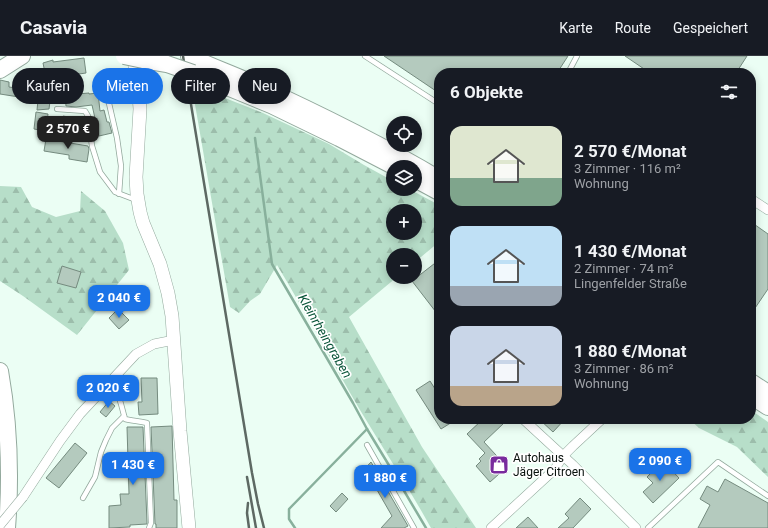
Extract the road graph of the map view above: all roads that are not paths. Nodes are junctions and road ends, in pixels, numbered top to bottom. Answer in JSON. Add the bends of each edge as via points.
{"nodes":[{"id":1,"x":22,"y":56,"type":"edge"},
{"id":2,"x":124,"y":56,"type":"edge"},
{"id":3,"x":133,"y":56,"type":"edge"},
{"id":4,"x":146,"y":56,"type":"edge"},
{"id":5,"x":365,"y":56,"type":"edge"},
{"id":6,"x":577,"y":56,"type":"edge"},
{"id":7,"x":190,"y":61,"type":"edge"},
{"id":8,"x":167,"y":64,"type":"junction"},
{"id":9,"x":571,"y":68,"type":"edge"},
{"id":10,"x":0,"y":70,"type":"edge"},
{"id":11,"x":434,"y":101,"type":"edge"},
{"id":12,"x":109,"y":104,"type":"edge"},
{"id":13,"x":57,"y":109,"type":"dead end"},
{"id":14,"x":386,"y":162,"type":"edge"},
{"id":15,"x":434,"y":176,"type":"edge"},
{"id":16,"x":422,"y":183,"type":"edge"},
{"id":17,"x":434,"y":189,"type":"edge"},
{"id":18,"x":119,"y":194,"type":"junction"},
{"id":19,"x":138,"y":200,"type":"junction"},
{"id":20,"x":756,"y":202,"type":"edge"},
{"id":21,"x":768,"y":210,"type":"edge"},
{"id":22,"x":174,"y":340,"type":"junction"},
{"id":23,"x":0,"y":370,"type":"edge"},
{"id":24,"x":113,"y":379,"type":"junction"},
{"id":25,"x":756,"y":385,"type":"edge"},
{"id":26,"x":768,"y":393,"type":"edge"},
{"id":27,"x":756,"y":399,"type":"edge"},
{"id":28,"x":768,"y":407,"type":"edge"},
{"id":29,"x":124,"y":416,"type":"junction"},
{"id":30,"x":528,"y":424,"type":"edge"},
{"id":31,"x":597,"y":424,"type":"edge"},
{"id":32,"x":367,"y":445,"type":"dead end"},
{"id":33,"x":563,"y":456,"type":"junction"},
{"id":34,"x":768,"y":496,"type":"edge"},
{"id":35,"x":83,"y":498,"type":"dead end"},
{"id":36,"x":0,"y":525,"type":"edge"},
{"id":37,"x":631,"y":526,"type":"edge"},
{"id":38,"x":7,"y":528,"type":"edge"},
{"id":39,"x":149,"y":528,"type":"edge"},
{"id":40,"x":189,"y":528,"type":"edge"},
{"id":41,"x":414,"y":528,"type":"edge"},
{"id":42,"x":491,"y":528,"type":"edge"},
{"id":43,"x":648,"y":528,"type":"edge"}],
"edges":[{"from":1,"to":10,"type":"highway"},
{"from":2,"to":8,"type":"highway","bridge":true},
{"from":3,"to":19,"type":"main road","via":[[140,109],[136,177]]},
{"from":4,"to":8,"type":"highway","bridge":true},
{"from":5,"to":11,"type":"lane"},
{"from":6,"to":9,"type":"lane"},
{"from":7,"to":8,"type":"highway","bridge":true},
{"from":7,"to":14,"type":"highway"},
{"from":7,"to":15,"type":"highway","via":[[245,80],[338,124]]},
{"from":12,"to":18,"type":"lane","via":[[122,166]]},
{"from":13,"to":18,"type":"lane","via":[[85,111],[100,172]]},
{"from":16,"to":17,"type":"highway"},
{"from":18,"to":19,"type":"lane"},
{"from":19,"to":22,"type":"main road","via":[[143,223],[157,254],[168,293]]},
{"from":20,"to":21,"type":"street"},
{"from":22,"to":24,"type":"street","via":[[154,344],[136,354]]},
{"from":22,"to":40,"type":"main road"},
{"from":23,"to":38,"type":"highway","via":[[8,450]]},
{"from":24,"to":29,"type":"lane"},
{"from":24,"to":36,"type":"street","bridge":true,"via":[[80,414],[23,497]]},
{"from":25,"to":26,"type":"highway"},
{"from":27,"to":28,"type":"highway"},
{"from":29,"to":35,"type":"lane","via":[[112,428],[101,452],[95,477]]},
{"from":29,"to":39,"type":"lane","via":[[125,419],[147,423],[152,523]]},
{"from":30,"to":33,"type":"street"},
{"from":31,"to":33,"type":"street"},
{"from":32,"to":41,"type":"lane"},
{"from":33,"to":37,"type":"street"},
{"from":33,"to":42,"type":"street","via":[[555,469]]},
{"from":34,"to":43,"type":"lane","via":[[718,462]]}]}
